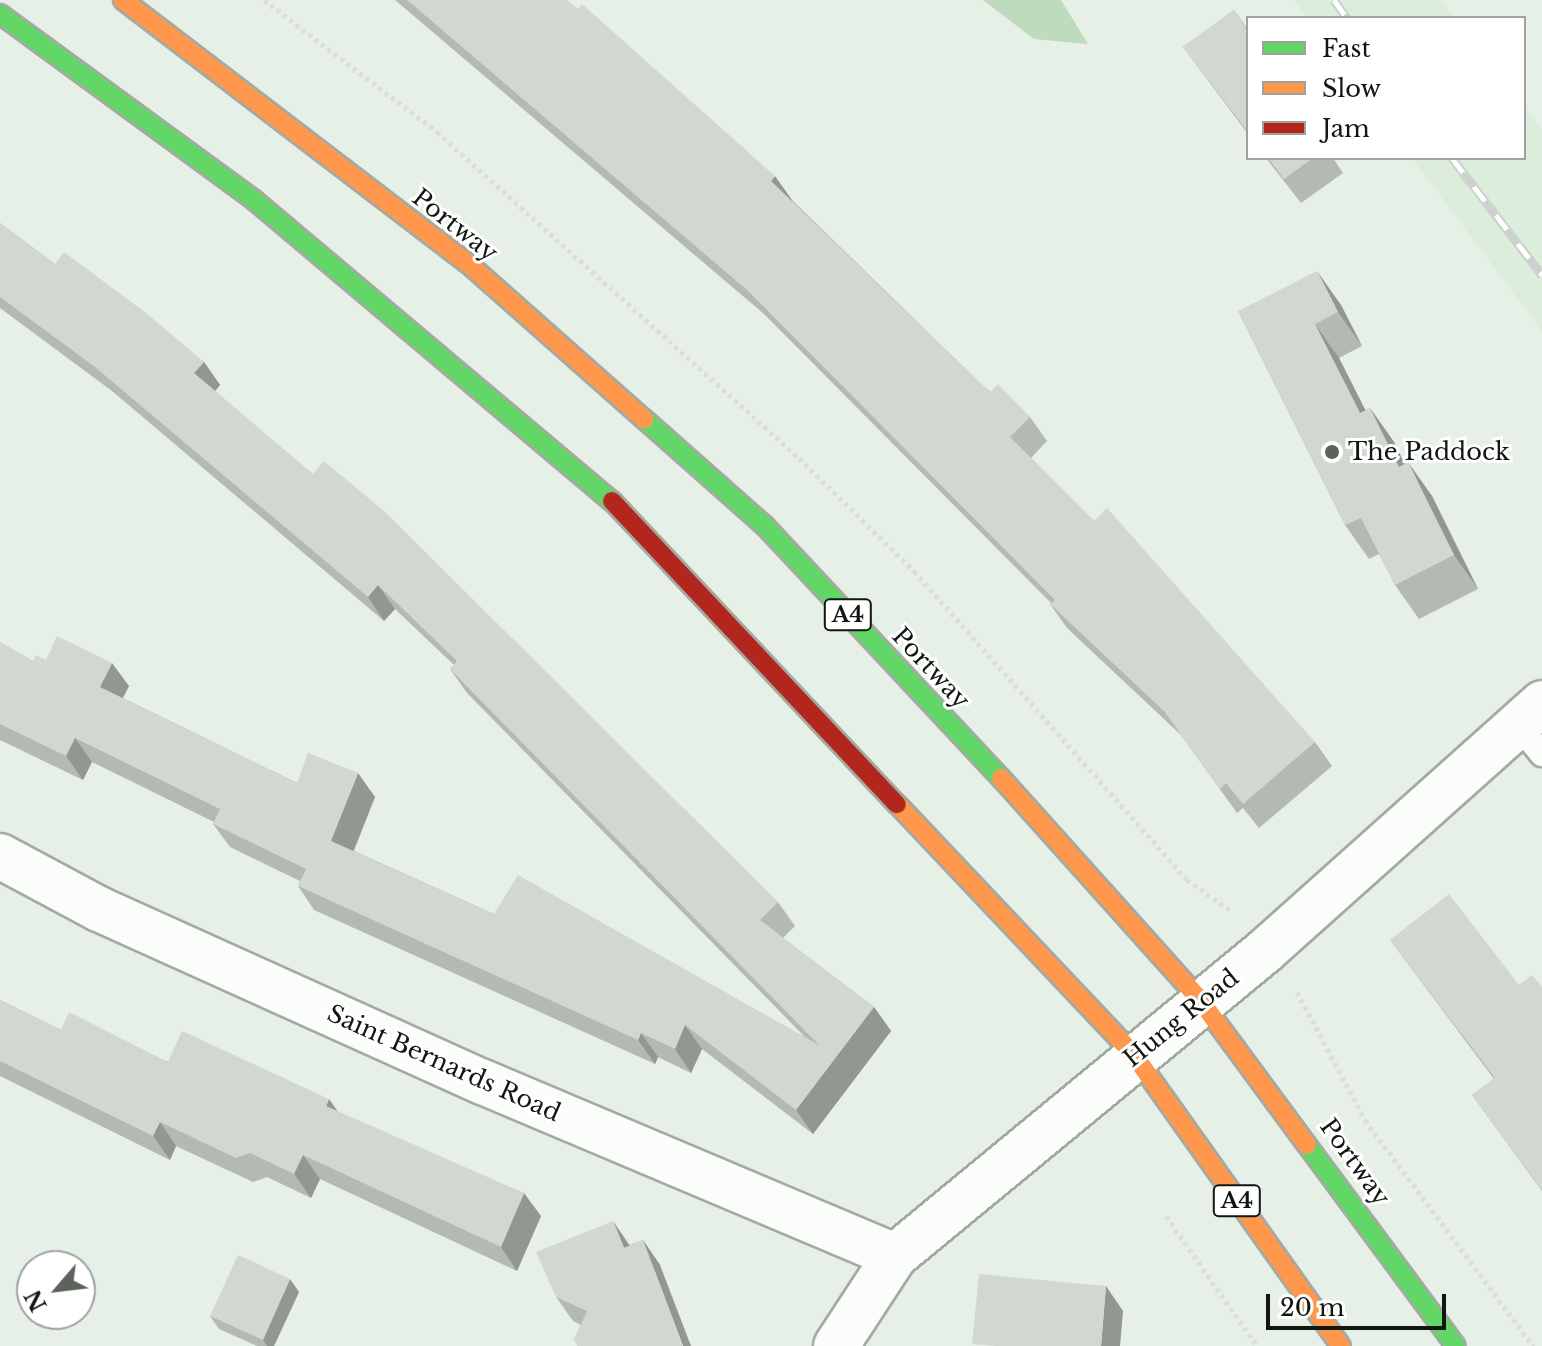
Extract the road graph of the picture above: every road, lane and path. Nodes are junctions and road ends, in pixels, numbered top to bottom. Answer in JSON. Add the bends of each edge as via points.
{"nodes":[{"id":1,"x":123,"y":0,"type":"edge"},
{"id":2,"x":0,"y":14,"type":"edge"},
{"id":3,"x":1535,"y":728,"type":"edge"},
{"id":4,"x":0,"y":856,"type":"edge"},
{"id":5,"x":1200,"y":1000,"type":"junction"},
{"id":6,"x":1134,"y":1055,"type":"junction"},
{"id":7,"x":1166,"y":1216,"type":"dead end"},
{"id":8,"x":895,"y":1256,"type":"junction"},
{"id":9,"x":836,"y":1346,"type":"edge"},
{"id":10,"x":1257,"y":1346,"type":"edge"},
{"id":11,"x":1341,"y":1346,"type":"edge"},
{"id":12,"x":1456,"y":1346,"type":"edge"}],
"edges":[{"from":1,"to":5,"type":"highway","name":"Portway","number":"A4","via":[[472,267],[764,525],[1090,872]]},
{"from":2,"to":6,"type":"highway","number":"A4","via":[[254,200],[604,493]]},
{"from":3,"to":5,"type":"street","name":"Hung Road"},
{"from":4,"to":8,"type":"street","name":"Saint Bernards Road","via":[[99,909],[483,1082]]},
{"from":5,"to":6,"type":"street","name":"Hung Road"},
{"from":5,"to":12,"type":"highway","name":"Portway","number":"A4"},
{"from":6,"to":8,"type":"street","name":"Hung Road"},
{"from":6,"to":11,"type":"highway","number":"A4"},
{"from":7,"to":10,"type":"path"},
{"from":8,"to":9,"type":"street","name":"Hung Road"}]}
